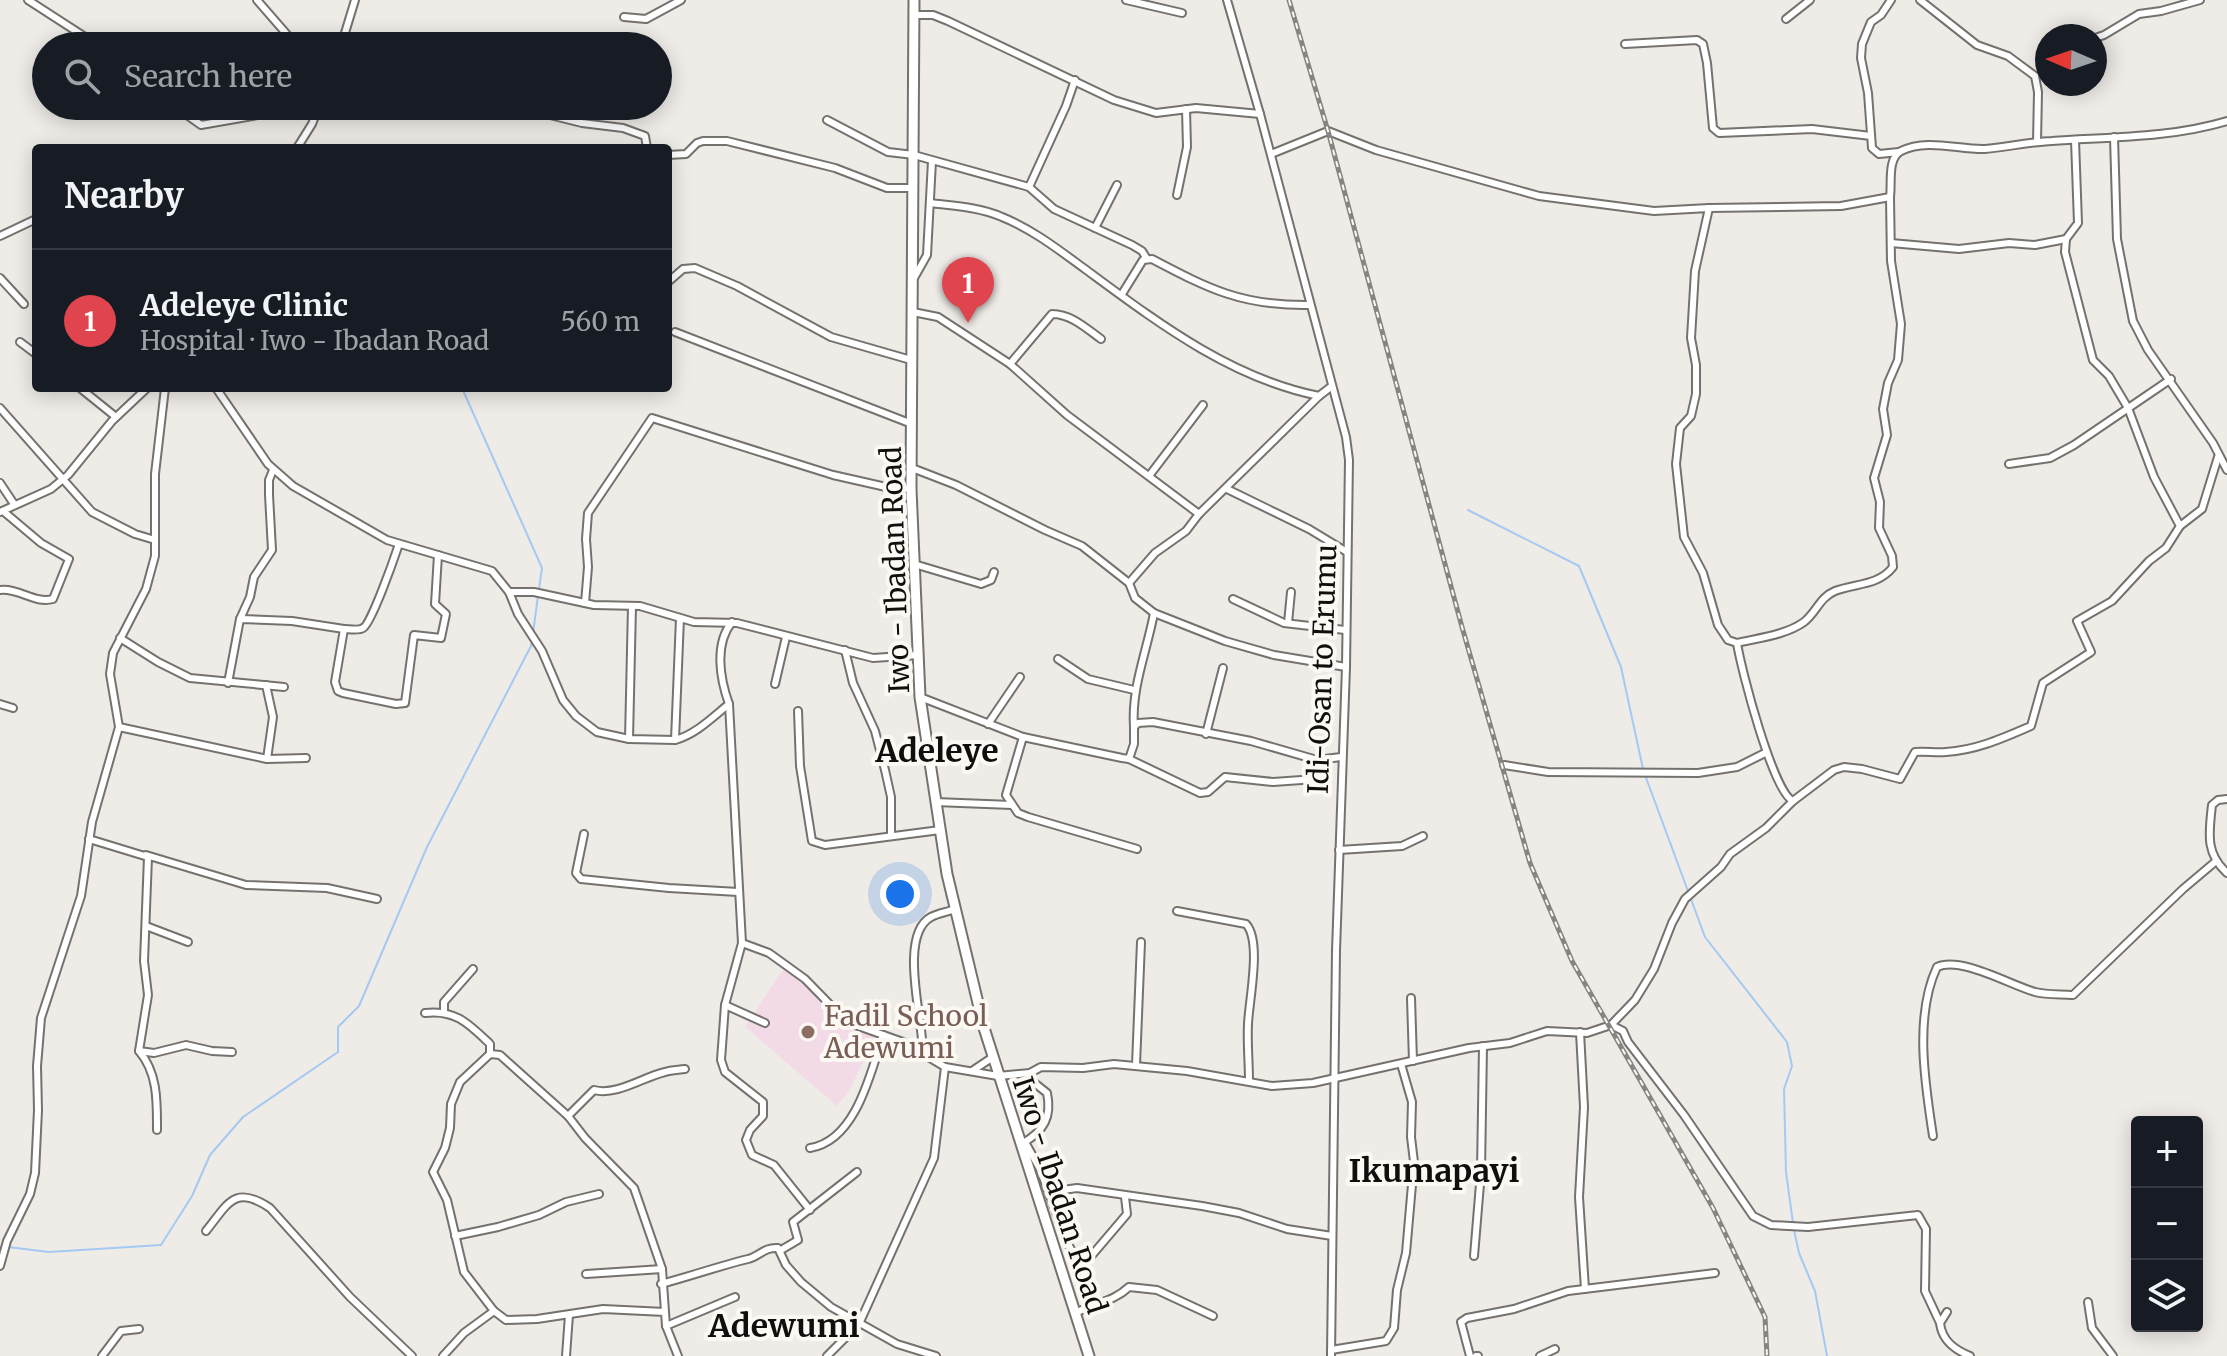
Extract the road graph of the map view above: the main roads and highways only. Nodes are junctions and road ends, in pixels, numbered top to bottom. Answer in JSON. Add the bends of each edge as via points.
{"nodes":[{"id":1,"x":914,"y":0,"type":"edge"},
{"id":2,"x":1086,"y":1355,"type":"edge"}],
"edges":[{"from":1,"to":2,"type":"main road","name":"Iwo - Ibadan Road","via":[[911,489],[920,697],[955,909],[998,1076]]}]}
